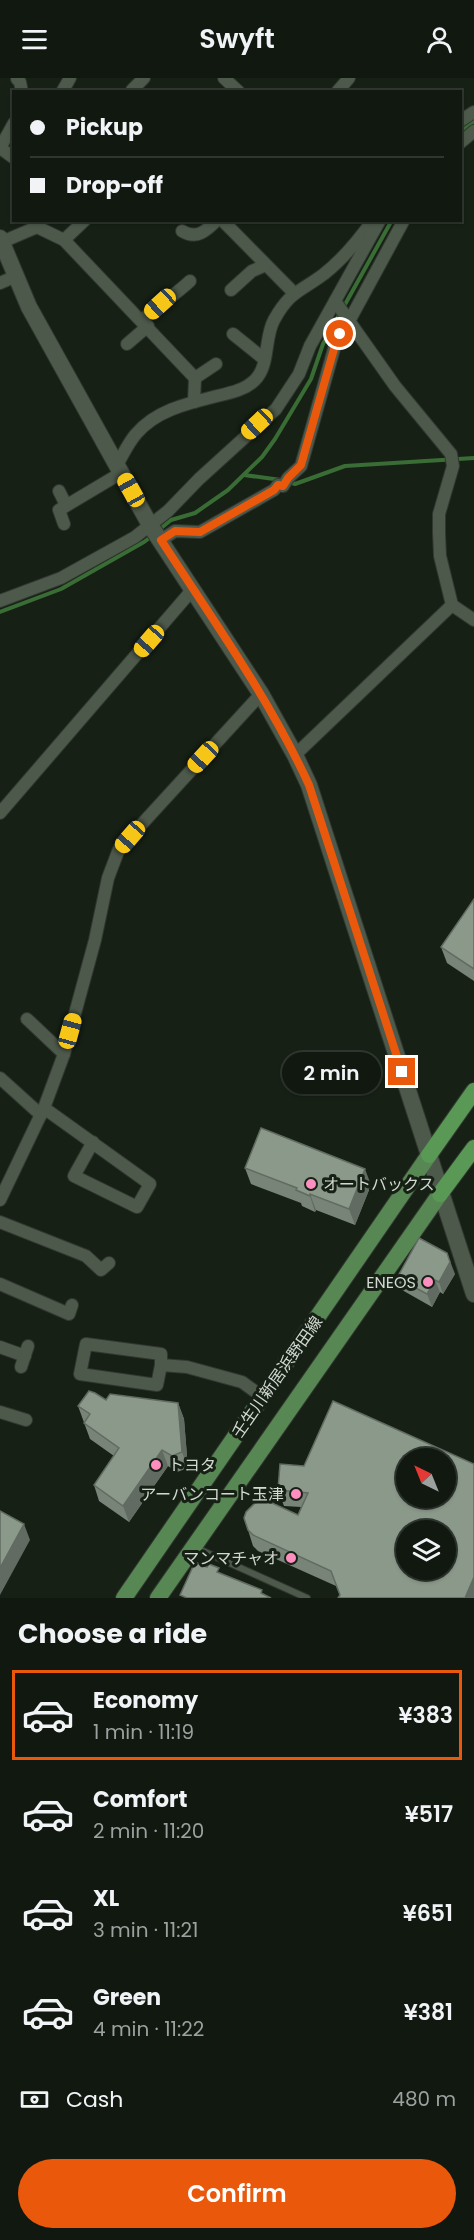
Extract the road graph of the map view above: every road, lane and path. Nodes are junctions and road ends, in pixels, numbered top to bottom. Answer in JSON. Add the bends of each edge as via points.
{"nodes":[{"id":1,"x":144,"y":78,"type":"edge"},
{"id":2,"x":224,"y":78,"type":"edge"},
{"id":3,"x":350,"y":78,"type":"edge"},
{"id":4,"x":132,"y":90,"type":"dead end"},
{"id":5,"x":237,"y":90,"type":"edge"},
{"id":6,"x":339,"y":90,"type":"edge"},
{"id":7,"x":12,"y":127,"type":"edge"},
{"id":8,"x":474,"y":131,"type":"edge"},
{"id":9,"x":462,"y":141,"type":"edge"},
{"id":10,"x":0,"y":148,"type":"edge"},
{"id":11,"x":83,"y":222,"type":"edge"},
{"id":12,"x":217,"y":222,"type":"edge"},
{"id":13,"x":221,"y":222,"type":"edge"},
{"id":14,"x":371,"y":222,"type":"edge"},
{"id":15,"x":380,"y":222,"type":"edge"},
{"id":16,"x":403,"y":222,"type":"edge"},
{"id":17,"x":37,"y":224,"type":"edge"},
{"id":18,"x":182,"y":231,"type":"dead end"},
{"id":19,"x":1,"y":240,"type":"edge"},
{"id":20,"x":64,"y":240,"type":"junction"},
{"id":21,"x":267,"y":265,"type":"junction"},
{"id":22,"x":16,"y":276,"type":"junction"},
{"id":23,"x":190,"y":281,"type":"dead end"},
{"id":24,"x":0,"y":283,"type":"edge"},
{"id":25,"x":231,"y":290,"type":"dead end"},
{"id":26,"x":294,"y":293,"type":"junction"},
{"id":27,"x":336,"y":302,"type":"junction"},
{"id":28,"x":347,"y":317,"type":"junction"},
{"id":29,"x":145,"y":323,"type":"junction"},
{"id":30,"x":233,"y":334,"type":"dead end"},
{"id":31,"x":127,"y":344,"type":"dead end"},
{"id":32,"x":264,"y":359,"type":"junction"},
{"id":33,"x":216,"y":364,"type":"dead end"},
{"id":34,"x":195,"y":378,"type":"junction"},
{"id":35,"x":194,"y":402,"type":"junction"},
{"id":36,"x":119,"y":469,"type":"junction"},
{"id":37,"x":59,"y":491,"type":"dead end"},
{"id":38,"x":66,"y":505,"type":"junction"},
{"id":39,"x":64,"y":524,"type":"dead end"},
{"id":40,"x":156,"y":533,"type":"junction"},
{"id":41,"x":193,"y":589,"type":"junction"},
{"id":42,"x":0,"y":601,"type":"edge"},
{"id":43,"x":452,"y":606,"type":"junction"},
{"id":44,"x":474,"y":620,"type":"edge"},
{"id":45,"x":261,"y":694,"type":"junction"},
{"id":46,"x":295,"y":755,"type":"junction"},
{"id":47,"x":0,"y":813,"type":"edge"},
{"id":48,"x":27,"y":1019,"type":"dead end"},
{"id":49,"x":64,"y":1054,"type":"junction"},
{"id":50,"x":0,"y":1078,"type":"edge"},
{"id":51,"x":474,"y":1091,"type":"edge"},
{"id":52,"x":43,"y":1112,"type":"junction"},
{"id":53,"x":93,"y":1142,"type":"junction"},
{"id":54,"x":474,"y":1148,"type":"edge"},
{"id":55,"x":429,"y":1155,"type":"junction"},
{"id":56,"x":1,"y":1194,"type":"edge"},
{"id":57,"x":440,"y":1194,"type":"junction"},
{"id":58,"x":0,"y":1222,"type":"edge"},
{"id":59,"x":109,"y":1263,"type":"dead end"},
{"id":60,"x":0,"y":1284,"type":"edge"},
{"id":61,"x":474,"y":1294,"type":"edge"},
{"id":62,"x":72,"y":1305,"type":"dead end"},
{"id":63,"x":0,"y":1347,"type":"edge"},
{"id":64,"x":25,"y":1356,"type":"dead end"},
{"id":65,"x":160,"y":1365,"type":"junction"},
{"id":66,"x":264,"y":1398,"type":"junction"},
{"id":67,"x":0,"y":1412,"type":"edge"},
{"id":68,"x":26,"y":1420,"type":"dead end"},
{"id":69,"x":194,"y":1547,"type":"junction"},
{"id":70,"x":124,"y":1598,"type":"edge"},
{"id":71,"x":158,"y":1598,"type":"edge"},
{"id":72,"x":307,"y":1598,"type":"edge"}],
"edges":[{"from":1,"to":4,"type":"street"},
{"from":2,"to":5,"type":"street"},
{"from":3,"to":6,"type":"street"},
{"from":7,"to":10,"type":"street"},
{"from":8,"to":9,"type":"street"},
{"from":11,"to":20,"type":"street"},
{"from":12,"to":18,"type":"street","via":[[198,234],[190,236]]},
{"from":13,"to":21,"type":"street"},
{"from":14,"to":26,"type":"street","via":[[343,258]]},
{"from":15,"to":27,"type":"street"},
{"from":16,"to":28,"type":"street"},
{"from":17,"to":19,"type":"street"},
{"from":17,"to":20,"type":"street"},
{"from":19,"to":22,"type":"street"},
{"from":20,"to":29,"type":"street"},
{"from":21,"to":25,"type":"street","via":[[252,271]]},
{"from":21,"to":26,"type":"street"},
{"from":22,"to":24,"type":"street"},
{"from":22,"to":36,"type":"street","via":[[29,307]]},
{"from":23,"to":29,"type":"street","via":[[160,304]]},
{"from":26,"to":32,"type":"street","via":[[272,323]]},
{"from":27,"to":28,"type":"street"},
{"from":27,"to":40,"type":"street","via":[[310,346],[299,374],[276,408]]},
{"from":28,"to":40,"type":"street","via":[[301,465],[283,486],[278,485],[200,532]]},
{"from":28,"to":43,"type":"street","via":[[395,386],[451,454],[453,466],[439,514],[439,533],[440,556]]},
{"from":29,"to":31,"type":"street"},
{"from":29,"to":34,"type":"street"},
{"from":30,"to":32,"type":"street"},
{"from":32,"to":35,"type":"street","via":[[260,373],[246,387]]},
{"from":33,"to":34,"type":"street"},
{"from":34,"to":35,"type":"street"},
{"from":35,"to":36,"type":"street","via":[[168,411],[142,428],[134,436]]},
{"from":36,"to":38,"type":"street"},
{"from":36,"to":40,"type":"street"},
{"from":37,"to":38,"type":"street"},
{"from":38,"to":39,"type":"street","via":[[58,510]]},
{"from":40,"to":41,"type":"street"},
{"from":40,"to":42,"type":"street","via":[[135,537],[61,578]]},
{"from":41,"to":45,"type":"street"},
{"from":41,"to":47,"type":"street"},
{"from":43,"to":44,"type":"street"},
{"from":43,"to":46,"type":"street"},
{"from":45,"to":46,"type":"street"},
{"from":45,"to":49,"type":"street","via":[[119,849],[108,878]]},
{"from":46,"to":55,"type":"street","via":[[342,882]]},
{"from":48,"to":49,"type":"street"},
{"from":49,"to":52,"type":"street"},
{"from":50,"to":52,"type":"street"},
{"from":51,"to":55,"type":"highway"},
{"from":52,"to":53,"type":"street"},
{"from":52,"to":56,"type":"street"},
{"from":53,"to":53,"type":"street","via":[[150,1184],[137,1207],[74,1176]]},
{"from":54,"to":57,"type":"highway"},
{"from":55,"to":57,"type":"street"},
{"from":55,"to":66,"type":"main road","name":"壬生川新居浜野田線"},
{"from":57,"to":61,"type":"street"},
{"from":57,"to":69,"type":"main road","name":"壬生川新居浜野田線"},
{"from":58,"to":59,"type":"street","via":[[86,1256],[101,1270]]},
{"from":60,"to":62,"type":"street","via":[[69,1314]]},
{"from":63,"to":64,"type":"street"},
{"from":65,"to":65,"type":"street","via":[[157,1385],[80,1374],[86,1344],[161,1354]]},
{"from":65,"to":66,"type":"street","via":[[187,1366],[242,1382]]},
{"from":66,"to":70,"type":"main road","name":"壬生川新居浜野田線"},
{"from":67,"to":68,"type":"street"},
{"from":69,"to":71,"type":"main road","name":"壬生川新居浜野田線"},
{"from":69,"to":72,"type":"lane"}]}
